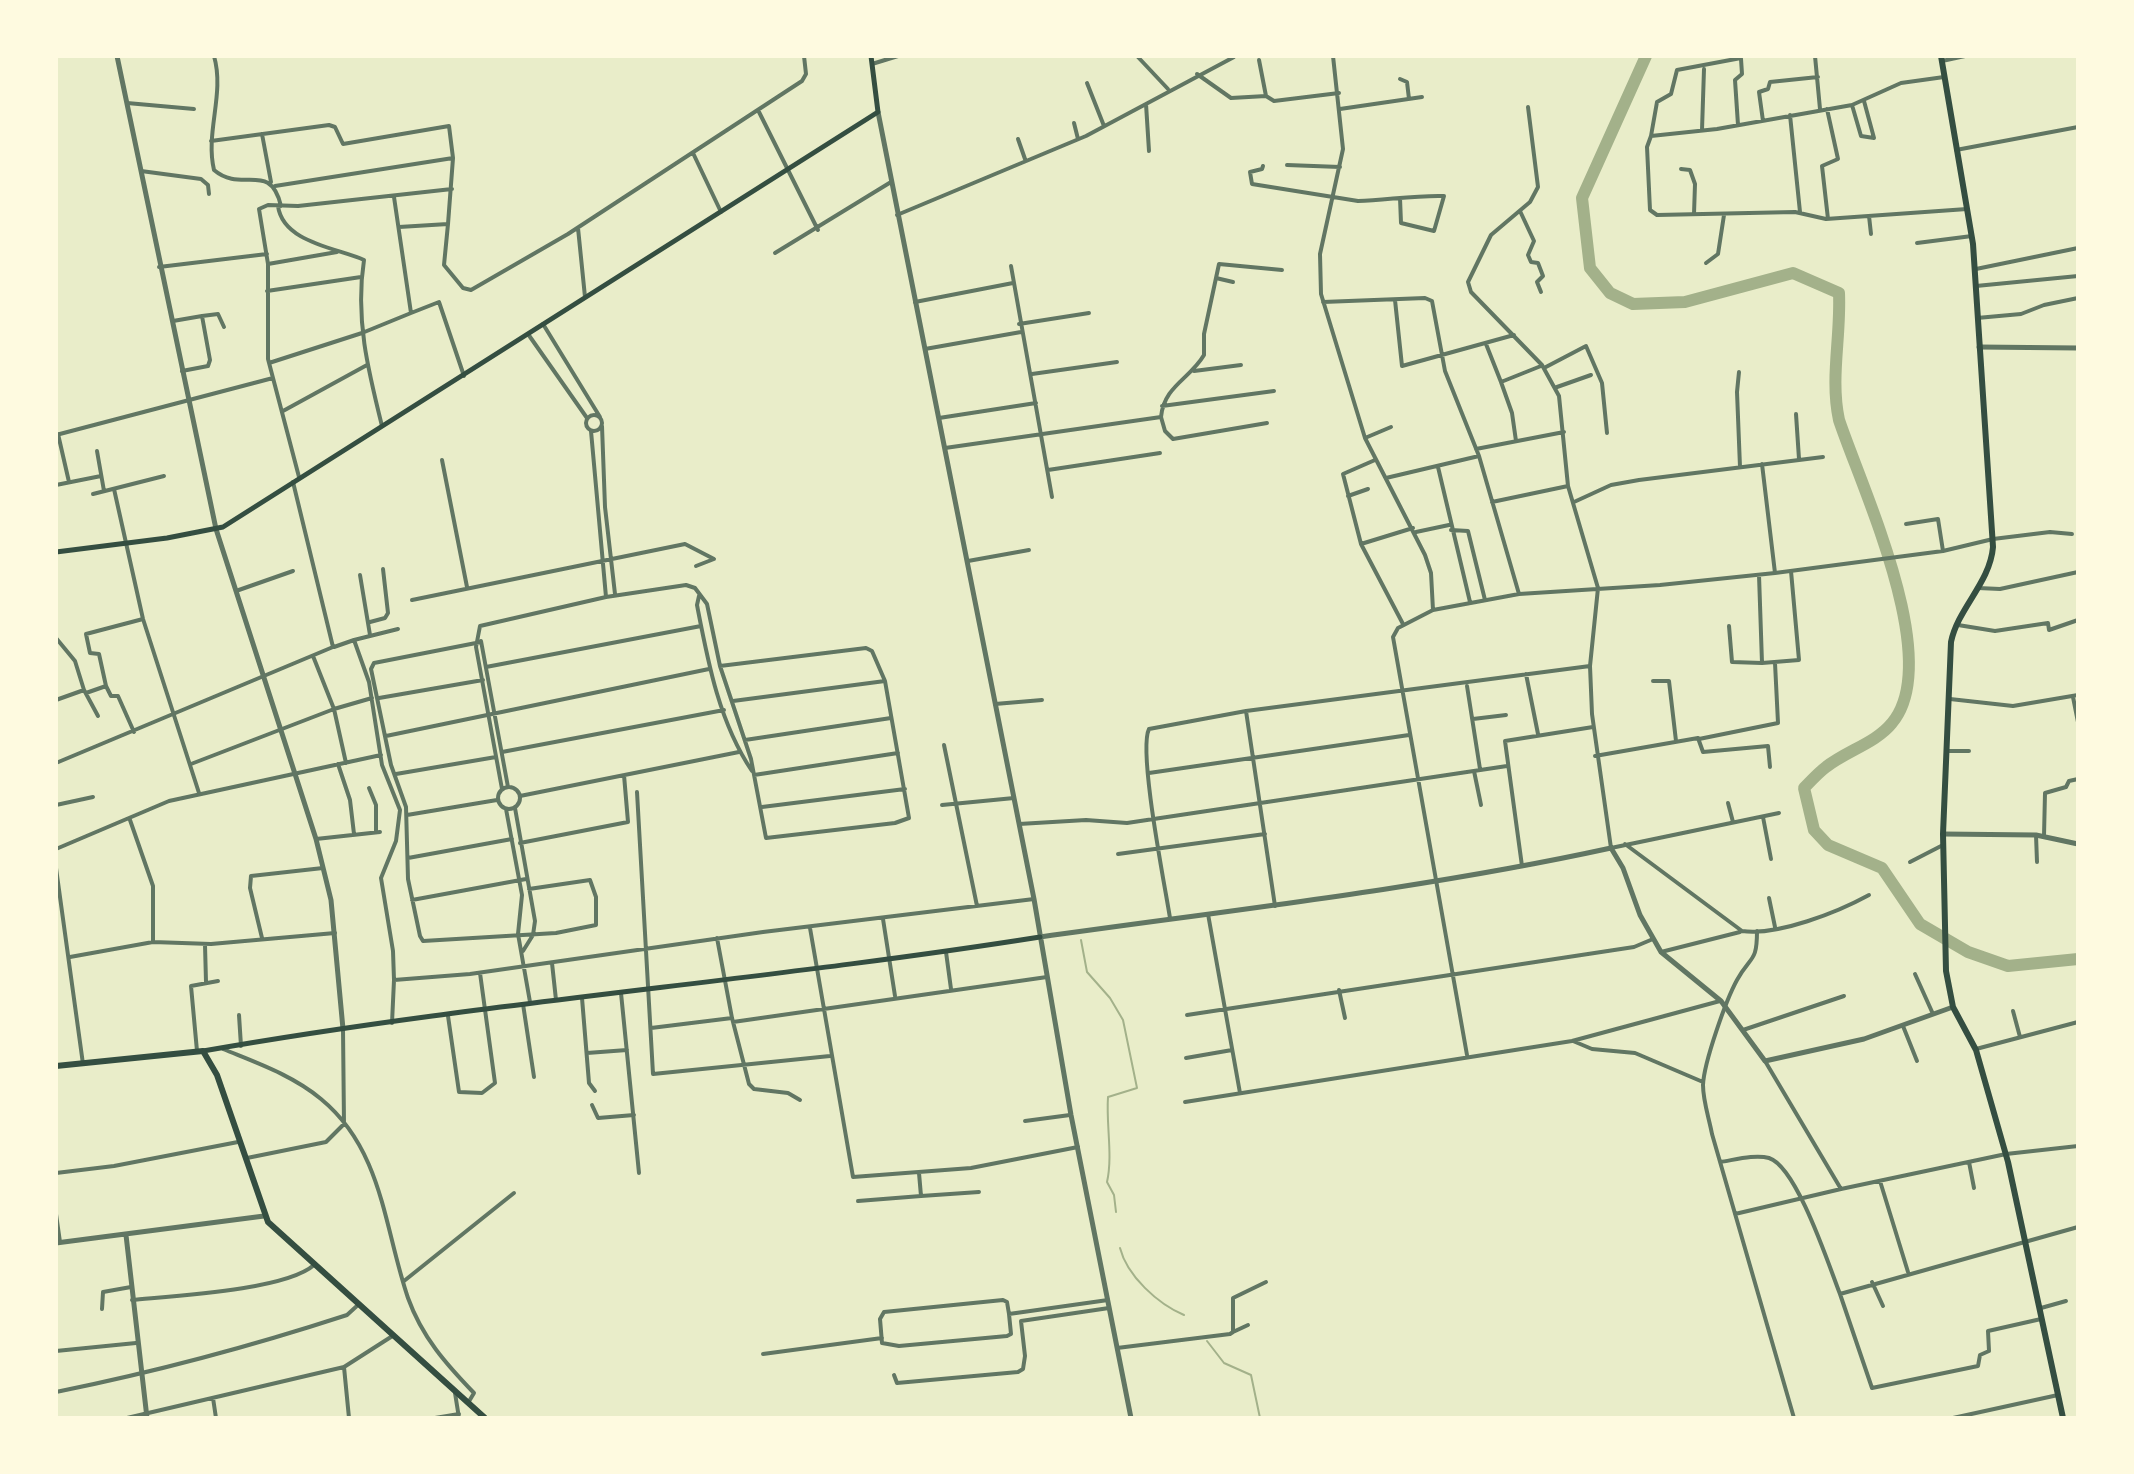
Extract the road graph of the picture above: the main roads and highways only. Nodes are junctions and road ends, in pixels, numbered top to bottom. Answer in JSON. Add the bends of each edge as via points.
{"nodes":[{"id":1,"x":871,"y":56,"type":"edge"},
{"id":2,"x":1941,"y":58,"type":"edge"},
{"id":3,"x":56,"y":552,"type":"edge"},
{"id":4,"x":1040,"y":937,"type":"road end"},
{"id":5,"x":200,"y":1052,"type":"junction"},
{"id":6,"x":56,"y":1066,"type":"edge"},
{"id":7,"x":485,"y":1418,"type":"edge"},
{"id":8,"x":2063,"y":1418,"type":"edge"}],
"edges":[{"from":1,"to":3,"type":"main road","via":[[878,112],[216,529]]},
{"from":2,"to":8,"type":"main road","via":[[1976,269],[1993,539],[1991,561],[1956,624],[1949,666],[1943,834],[1946,971],[1953,1007],[1976,1050],[2006,1154]]},
{"from":4,"to":5,"type":"main road","via":[[530,1002]]},
{"from":5,"to":6,"type":"main road"},
{"from":5,"to":7,"type":"main road","via":[[217,1075],[264,1216]]}]}
